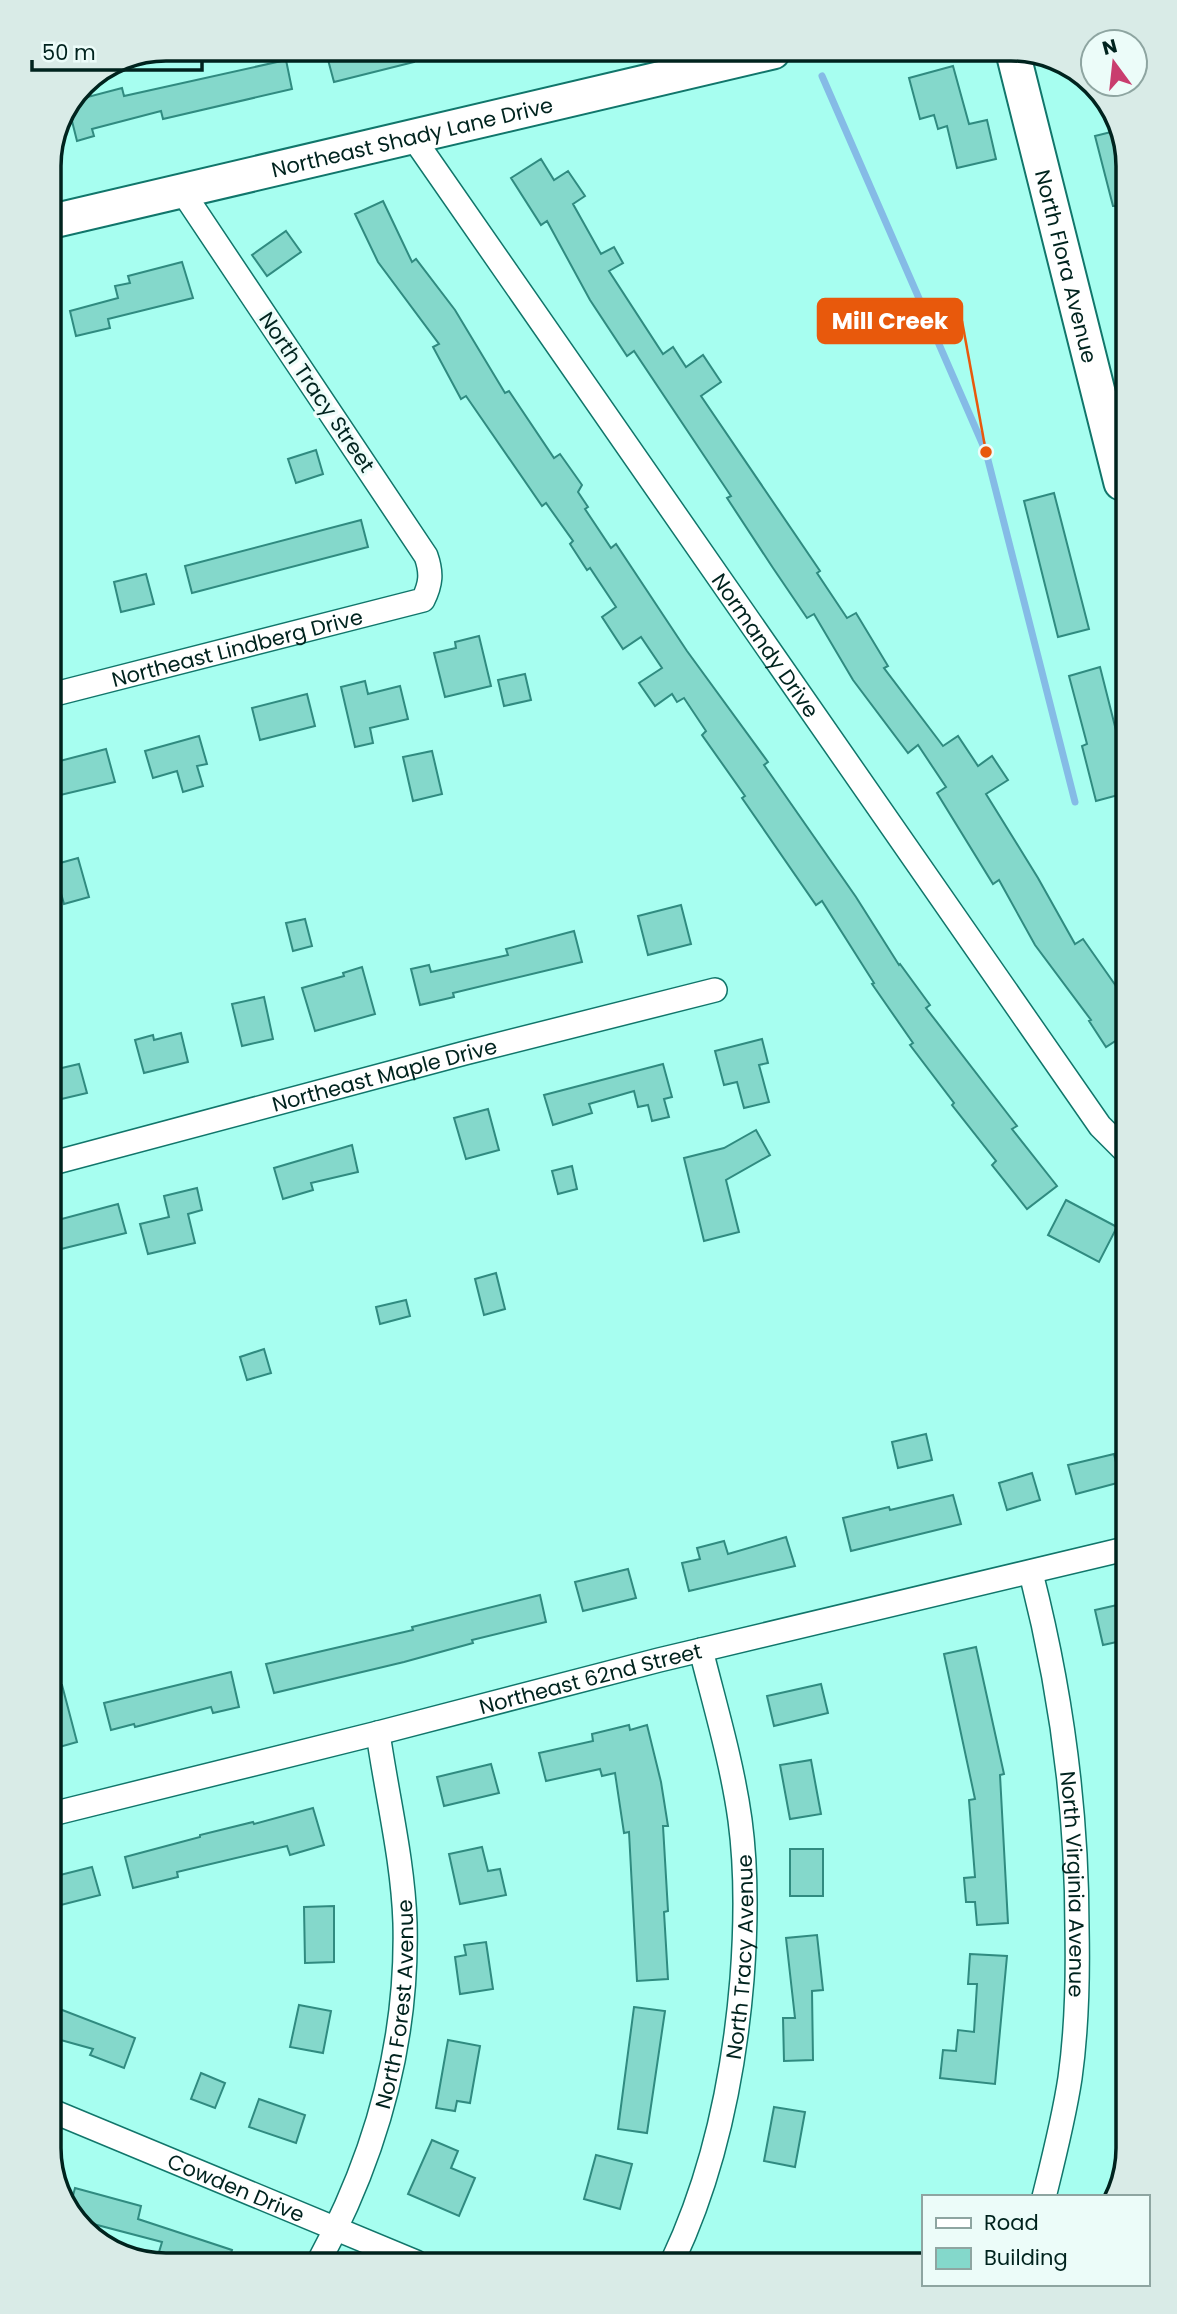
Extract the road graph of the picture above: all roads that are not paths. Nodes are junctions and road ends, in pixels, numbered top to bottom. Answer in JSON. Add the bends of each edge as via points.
{"nodes":[{"id":1,"x":734,"y":61,"type":"edge"},
{"id":2,"x":1015,"y":61,"type":"edge"},
{"id":3,"x":412,"y":136,"type":"junction"},
{"id":4,"x":182,"y":191,"type":"junction"},
{"id":5,"x":61,"y":219,"type":"edge"},
{"id":6,"x":1116,"y":463,"type":"edge"},
{"id":7,"x":423,"y":600,"type":"joint"},
{"id":8,"x":61,"y":692,"type":"edge"},
{"id":9,"x":715,"y":990,"type":"dead end"},
{"id":10,"x":1116,"y":1142,"type":"edge"},
{"id":11,"x":61,"y":1161,"type":"edge"},
{"id":12,"x":1116,"y":1551,"type":"edge"},
{"id":13,"x":1031,"y":1573,"type":"junction"},
{"id":14,"x":701,"y":1650,"type":"junction"},
{"id":15,"x":378,"y":1733,"type":"junction"},
{"id":16,"x":61,"y":1812,"type":"edge"},
{"id":17,"x":61,"y":2115,"type":"edge"},
{"id":18,"x":1044,"y":2195,"type":"edge"},
{"id":19,"x":336,"y":2229,"type":"junction"},
{"id":20,"x":323,"y":2253,"type":"edge"},
{"id":21,"x":394,"y":2253,"type":"edge"},
{"id":22,"x":676,"y":2253,"type":"edge"}],
"edges":[{"from":1,"to":3,"type":"street","name":"Northeast Shady Lane Drive"},
{"from":2,"to":6,"type":"street","name":"North Flora Avenue"},
{"from":3,"to":4,"type":"street","name":"Northeast Shady Lane Drive"},
{"from":3,"to":10,"type":"street","name":"Normandy Drive","via":[[1100,1126]]},
{"from":4,"to":5,"type":"street","name":"Northeast Shady Lane Drive"},
{"from":4,"to":7,"type":"street","name":"North Tracy Street","via":[[426,556],[430,586]]},
{"from":7,"to":8,"type":"street","name":"Northeast Lindberg Drive"},
{"from":9,"to":11,"type":"street","name":"Northeast Maple Drive"},
{"from":12,"to":13,"type":"street","name":"Northeast 62nd Street"},
{"from":13,"to":14,"type":"street","name":"Northeast 62nd Street"},
{"from":13,"to":18,"type":"street","name":"North Virginia Avenue","via":[[1066,1744],[1077,1878],[1078,1974],[1070,2078]]},
{"from":14,"to":15,"type":"street","name":"Northeast 62nd Street"},
{"from":14,"to":22,"type":"street","name":"North Tracy Avenue","via":[[740,1823],[744,1943],[729,2087],[701,2191]]},
{"from":15,"to":16,"type":"street","name":"Northeast 62nd Street"},
{"from":15,"to":19,"type":"street","name":"North Forest Avenue","via":[[399,1859],[405,1922],[403,1986],[384,2103],[363,2169]]},
{"from":17,"to":19,"type":"street","name":"Cowden Drive"},
{"from":19,"to":20,"type":"street","name":"North Forest Avenue"},
{"from":19,"to":21,"type":"street","name":"Cowden Drive"}]}
